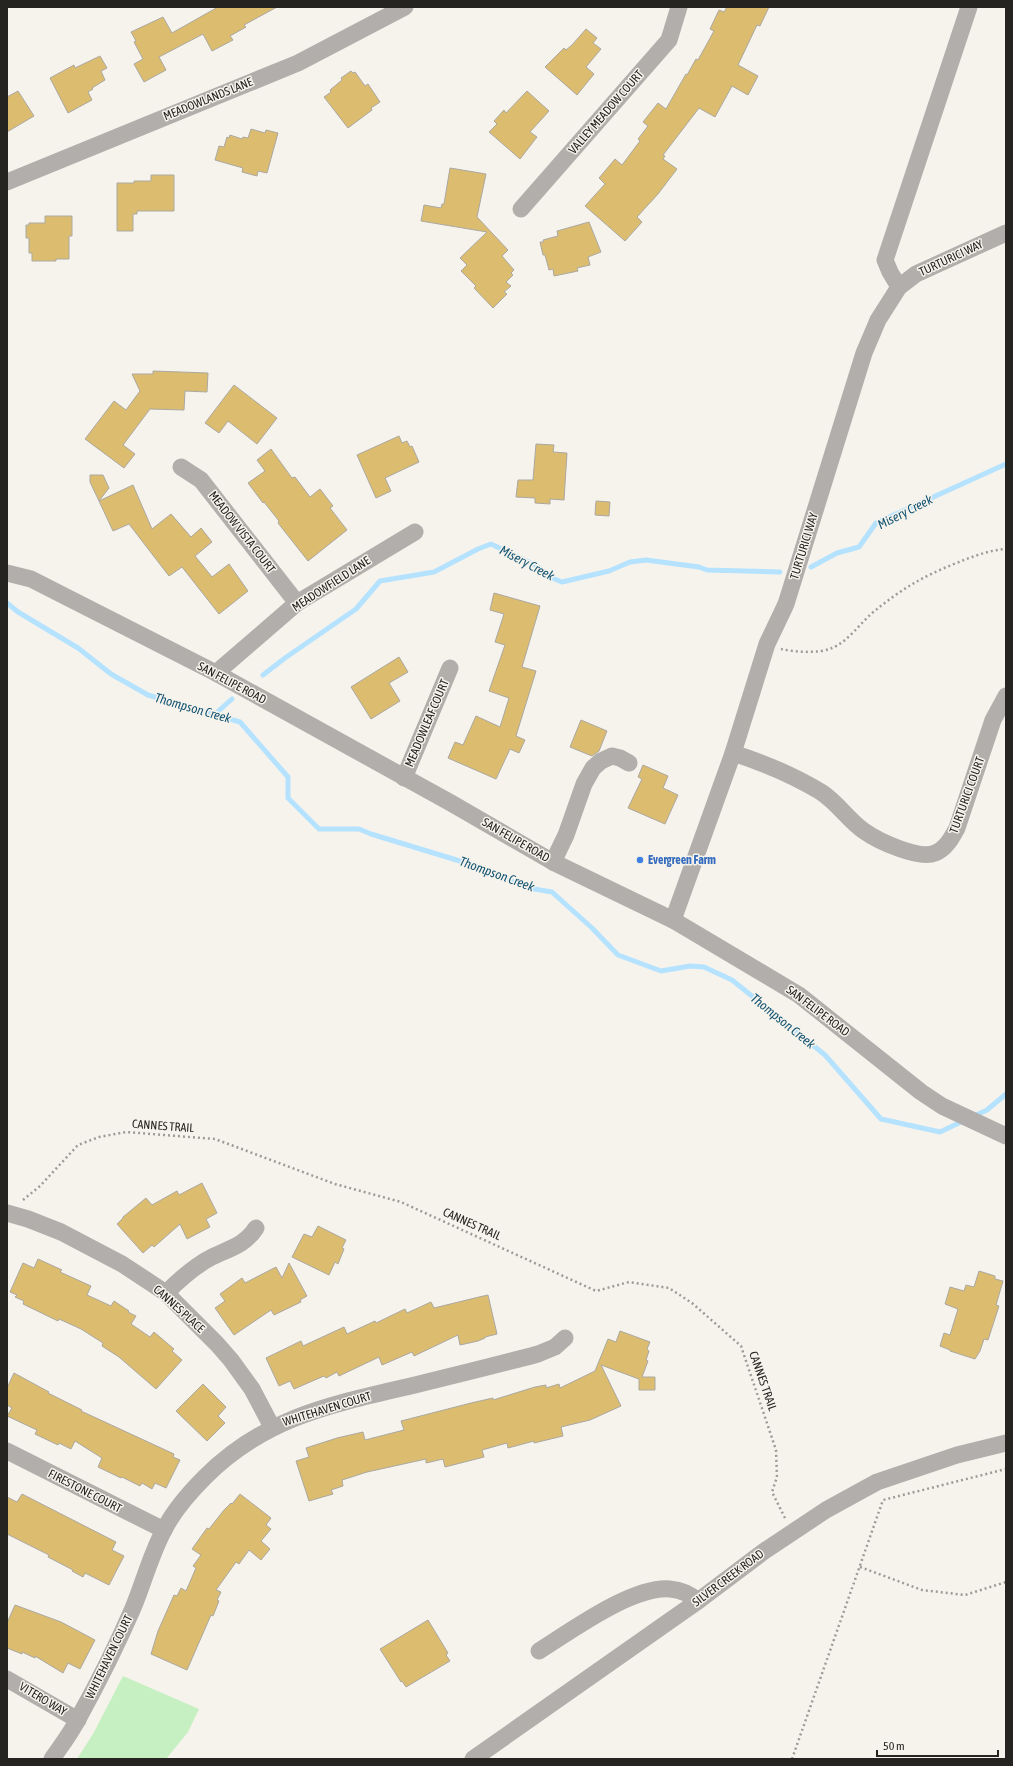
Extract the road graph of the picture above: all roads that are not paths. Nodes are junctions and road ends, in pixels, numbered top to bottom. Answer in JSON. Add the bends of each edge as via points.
{"nodes":[{"id":1,"x":405,"y":7,"type":"edge"},
{"id":2,"x":679,"y":7,"type":"edge"},
{"id":3,"x":969,"y":7,"type":"edge"},
{"id":4,"x":7,"y":182,"type":"edge"},
{"id":5,"x":521,"y":209,"type":"dead end"},
{"id":6,"x":1006,"y":233,"type":"edge"},
{"id":7,"x":898,"y":287,"type":"junction"},
{"id":8,"x":181,"y":467,"type":"dead end"},
{"id":9,"x":415,"y":532,"type":"dead end"},
{"id":10,"x":7,"y":573,"type":"edge"},
{"id":11,"x":298,"y":603,"type":"junction"},
{"id":12,"x":450,"y":668,"type":"dead end"},
{"id":13,"x":216,"y":674,"type":"junction"},
{"id":14,"x":1006,"y":696,"type":"edge"},
{"id":15,"x":733,"y":753,"type":"junction"},
{"id":16,"x":629,"y":763,"type":"dead end"},
{"id":17,"x":404,"y":778,"type":"junction"},
{"id":18,"x":553,"y":862,"type":"junction"},
{"id":19,"x":673,"y":920,"type":"junction"},
{"id":20,"x":1006,"y":1136,"type":"edge"},
{"id":21,"x":10,"y":1214,"type":"edge"},
{"id":22,"x":256,"y":1228,"type":"dead end"},
{"id":23,"x":166,"y":1293,"type":"junction"},
{"id":24,"x":565,"y":1338,"type":"dead end"},
{"id":25,"x":272,"y":1427,"type":"junction"},
{"id":26,"x":1006,"y":1443,"type":"edge"},
{"id":27,"x":7,"y":1451,"type":"edge"},
{"id":28,"x":164,"y":1530,"type":"junction"},
{"id":29,"x":698,"y":1601,"type":"junction"},
{"id":30,"x":539,"y":1651,"type":"dead end"},
{"id":31,"x":7,"y":1679,"type":"edge"},
{"id":32,"x":78,"y":1720,"type":"junction"},
{"id":33,"x":52,"y":1759,"type":"edge"},
{"id":34,"x":473,"y":1759,"type":"edge"}],
"edges":[{"from":1,"to":4,"type":"street","name":"MEADOWLANDS LANE","via":[[298,63]]},
{"from":2,"to":5,"type":"street","name":"VALLEY MEADOW COURT","via":[[669,40]]},
{"from":3,"to":7,"type":"street","via":[[885,260]]},
{"from":6,"to":7,"type":"street","name":"TURTURICI WAY","via":[[916,274]]},
{"from":7,"to":15,"type":"street","name":"TURTURICI WAY","via":[[878,320],[864,354],[786,604],[767,644]]},
{"from":8,"to":11,"type":"street","name":"MEADOW VISTA COURT","via":[[201,480]]},
{"from":9,"to":11,"type":"street","name":"MEADOWFIELD LANE"},
{"from":10,"to":13,"type":"street","name":"SAN FELIPE ROAD","via":[[30,579]]},
{"from":11,"to":13,"type":"street","name":"MEADOWFIELD LANE"},
{"from":12,"to":17,"type":"street","name":"MEADOWLEAF COURT"},
{"from":13,"to":17,"type":"street","name":"SAN FELIPE ROAD"},
{"from":14,"to":15,"type":"street","name":"TURTURICI COURT","via":[[993,720],[957,828],[949,842],[935,853],[921,854],[881,842],[864,831],[823,793],[771,766]]},
{"from":15,"to":19,"type":"street","name":"TURTURICI WAY"},
{"from":16,"to":18,"type":"street","via":[[612,756],[592,768]]},
{"from":17,"to":18,"type":"street","name":"SAN FELIPE ROAD","via":[[451,802]]},
{"from":18,"to":19,"type":"street","name":"SAN FELIPE ROAD"},
{"from":19,"to":20,"type":"street","name":"SAN FELIPE ROAD","via":[[799,995],[942,1106]]},
{"from":21,"to":23,"type":"street","name":"CANNES PLACE","via":[[61,1232],[110,1257]]},
{"from":22,"to":23,"type":"street","via":[[244,1242],[212,1256],[186,1273]]},
{"from":23,"to":25,"type":"street","name":"CANNES PLACE","via":[[231,1360],[256,1395]]},
{"from":24,"to":25,"type":"street","name":"WHITEHAVEN COURT","via":[[555,1347],[538,1354],[330,1405]]},
{"from":25,"to":28,"type":"street","name":"WHITEHAVEN COURT","via":[[231,1453],[210,1472],[185,1499]]},
{"from":26,"to":29,"type":"street","name":"SILVER CREEK ROAD","via":[[957,1455],[876,1482],[826,1510],[763,1552]]},
{"from":27,"to":28,"type":"street","name":"FIRESTONE COURT"},
{"from":28,"to":32,"type":"street","name":"WHITEHAVEN COURT","via":[[124,1629]]},
{"from":29,"to":30,"type":"street","via":[[687,1593],[670,1589],[636,1596],[611,1607]]},
{"from":29,"to":34,"type":"street","name":"SILVER CREEK ROAD"},
{"from":31,"to":32,"type":"street","name":"VITERO WAY"},
{"from":32,"to":33,"type":"street","name":"WHITEHAVEN COURT"}]}
